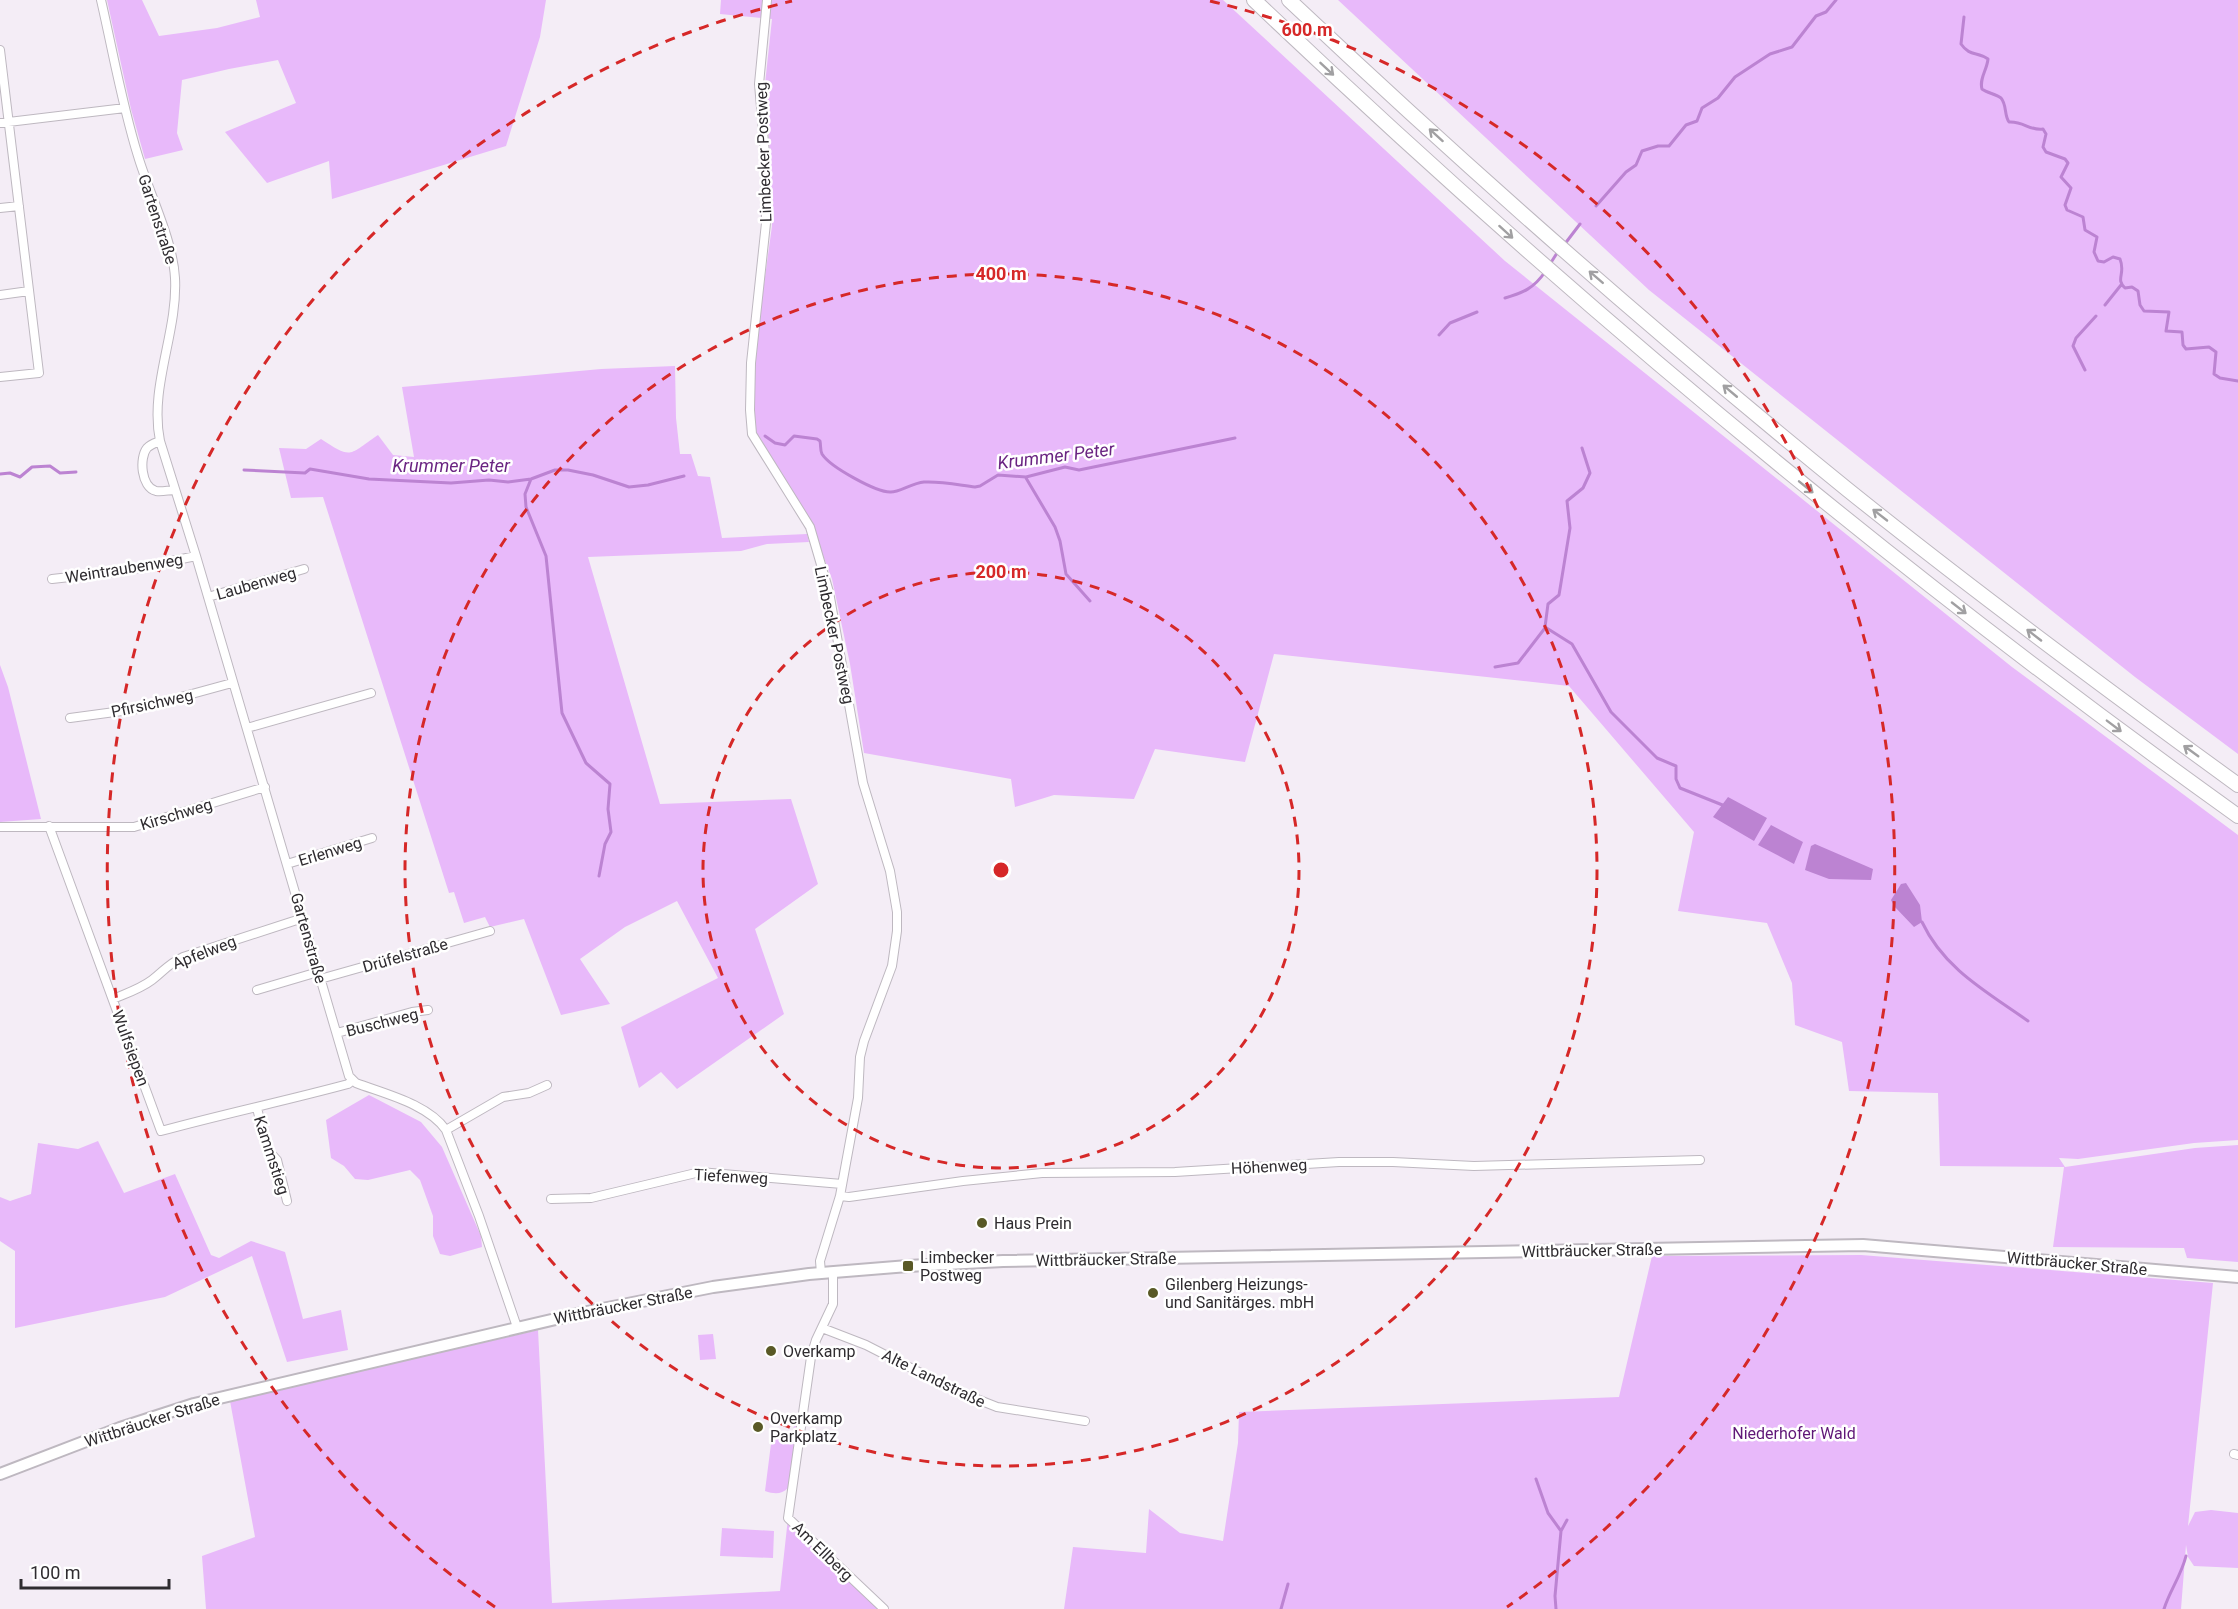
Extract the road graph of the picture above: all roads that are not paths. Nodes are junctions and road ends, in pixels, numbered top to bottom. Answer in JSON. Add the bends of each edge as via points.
{"nodes":[{"id":1,"x":101,"y":0,"type":"edge"},
{"id":2,"x":766,"y":0,"type":"edge"},
{"id":3,"x":1254,"y":0,"type":"edge"},
{"id":4,"x":1289,"y":0,"type":"edge"},
{"id":5,"x":0,"y":50,"type":"edge"},
{"id":6,"x":125,"y":108,"type":"junction"},
{"id":7,"x":4,"y":122,"type":"edge"},
{"id":8,"x":19,"y":206,"type":"junction"},
{"id":9,"x":0,"y":208,"type":"edge"},
{"id":10,"x":29,"y":291,"type":"junction"},
{"id":11,"x":0,"y":295,"type":"edge"},
{"id":12,"x":0,"y":377,"type":"edge"},
{"id":13,"x":160,"y":441,"type":"junction"},
{"id":14,"x":176,"y":490,"type":"junction"},
{"id":15,"x":196,"y":556,"type":"junction"},
{"id":16,"x":304,"y":569,"type":"dead end"},
{"id":17,"x":52,"y":579,"type":"dead end"},
{"id":18,"x":208,"y":597,"type":"junction"},
{"id":19,"x":232,"y":683,"type":"junction"},
{"id":20,"x":371,"y":693,"type":"dead end"},
{"id":21,"x":70,"y":717,"type":"dead end"},
{"id":22,"x":247,"y":728,"type":"junction"},
{"id":23,"x":2238,"y":786,"type":"edge"},
{"id":24,"x":265,"y":787,"type":"junction"},
{"id":25,"x":2238,"y":816,"type":"edge"},
{"id":26,"x":49,"y":826,"type":"junction"},
{"id":27,"x":0,"y":827,"type":"edge"},
{"id":28,"x":372,"y":838,"type":"dead end"},
{"id":29,"x":287,"y":864,"type":"junction"},
{"id":30,"x":303,"y":918,"type":"junction"},
{"id":31,"x":490,"y":932,"type":"dead end"},
{"id":32,"x":319,"y":976,"type":"junction"},
{"id":33,"x":256,"y":990,"type":"dead end"},
{"id":34,"x":113,"y":999,"type":"junction"},
{"id":35,"x":428,"y":1010,"type":"dead end"},
{"id":36,"x":337,"y":1033,"type":"junction"},
{"id":37,"x":352,"y":1081,"type":"junction"},
{"id":38,"x":547,"y":1086,"type":"dead end"},
{"id":39,"x":257,"y":1108,"type":"junction"},
{"id":40,"x":446,"y":1130,"type":"junction"},
{"id":41,"x":1700,"y":1160,"type":"dead end"},
{"id":42,"x":842,"y":1184,"type":"junction"},
{"id":43,"x":840,"y":1196,"type":"junction"},
{"id":44,"x":551,"y":1198,"type":"dead end"},
{"id":45,"x":287,"y":1201,"type":"dead end"},
{"id":46,"x":827,"y":1272,"type":"junction"},
{"id":47,"x":2238,"y":1277,"type":"edge"},
{"id":48,"x":518,"y":1327,"type":"junction"},
{"id":49,"x":822,"y":1328,"type":"junction"},
{"id":50,"x":1085,"y":1421,"type":"dead end"},
{"id":51,"x":0,"y":1474,"type":"edge"},
{"id":52,"x":0,"y":1480,"type":"edge"},
{"id":53,"x":884,"y":1609,"type":"edge"}],
"edges":[{"from":1,"to":6,"type":"street","name":"Gartenstraße"},
{"from":2,"to":42,"type":"street","name":"Limbecker Postweg","via":[[759,84],[766,224],[751,363],[752,434],[810,527],[829,592],[863,783],[890,871],[897,912],[892,966],[864,1041]]},
{"from":3,"to":25,"type":"highway","one_way":true,"via":[[1463,193],[1760,450],[2064,689]]},
{"from":23,"to":4,"type":"highway","one_way":true,"via":[[1838,482],[1640,316]]},
{"from":5,"to":7,"type":"street"},
{"from":6,"to":7,"type":"street"},
{"from":6,"to":13,"type":"street","name":"Gartenstraße","via":[[167,239],[175,277],[158,412]]},
{"from":7,"to":8,"type":"street"},
{"from":8,"to":9,"type":"street"},
{"from":8,"to":10,"type":"street"},
{"from":10,"to":11,"type":"street"},
{"from":10,"to":12,"type":"street","via":[[39,373]]},
{"from":13,"to":14,"type":"street","name":"Gartenstraße"},
{"from":13,"to":14,"type":"street","via":[[145,452],[144,478],[157,491]]},
{"from":14,"to":15,"type":"street","name":"Gartenstraße"},
{"from":15,"to":17,"type":"street","name":"Weintraubenweg","via":[[124,571]]},
{"from":15,"to":18,"type":"street","name":"Gartenstraße"},
{"from":16,"to":18,"type":"street","name":"Laubenweg"},
{"from":18,"to":19,"type":"street","name":"Gartenstraße"},
{"from":19,"to":21,"type":"street","name":"Pfirsichweg","via":[[137,709]]},
{"from":19,"to":22,"type":"street","name":"Gartenstraße"},
{"from":20,"to":22,"type":"street"},
{"from":22,"to":24,"type":"street","name":"Gartenstraße"},
{"from":24,"to":26,"type":"street","name":"Kirschweg","via":[[134,827]]},
{"from":24,"to":29,"type":"street","name":"Gartenstraße"},
{"from":26,"to":27,"type":"street"},
{"from":26,"to":34,"type":"street","name":"Wulfsiepen"},
{"from":28,"to":29,"type":"street","name":"Erlenweg"},
{"from":29,"to":30,"type":"street","name":"Gartenstraße"},
{"from":30,"to":32,"type":"street","name":"Gartenstraße"},
{"from":30,"to":34,"type":"street","name":"Apfelweg","via":[[183,957],[169,963],[141,987]]},
{"from":31,"to":32,"type":"street","name":"Drüfelstraße"},
{"from":32,"to":33,"type":"street","name":"Drüfelstraße"},
{"from":32,"to":36,"type":"street","name":"Gartenstraße"},
{"from":34,"to":39,"type":"street","name":"Wulfsiepen","via":[[161,1131]]},
{"from":35,"to":36,"type":"street","name":"Buschweg"},
{"from":36,"to":37,"type":"street","name":"Gartenstraße"},
{"from":37,"to":39,"type":"street","name":"Wulfsiepen"},
{"from":37,"to":40,"type":"street","via":[[424,1110]]},
{"from":38,"to":40,"type":"street","via":[[503,1097]]},
{"from":39,"to":45,"type":"street","name":"Kammstieg","via":[[267,1149],[277,1160]]},
{"from":40,"to":48,"type":"street"},
{"from":41,"to":43,"type":"street","name":"Höhenweg","via":[[1474,1166],[1339,1162],[1175,1172],[1028,1174]]},
{"from":42,"to":43,"type":"street","name":"Limbecker Postweg"},
{"from":42,"to":44,"type":"street","name":"Tiefenweg","via":[[700,1172],[591,1198]]},
{"from":43,"to":46,"type":"street","name":"Limbecker Postweg","via":[[822,1253]]},
{"from":46,"to":47,"type":"main road","name":"Wittbräucker Straße","via":[[1003,1262],[1863,1245]]},
{"from":46,"to":48,"type":"main road","name":"Wittbräucker Straße","via":[[713,1287]]},
{"from":46,"to":49,"type":"street","name":"Am Ellberg","via":[[833,1304]]},
{"from":48,"to":51,"type":"main road","name":"Wittbräucker Straße","via":[[194,1404]]},
{"from":49,"to":50,"type":"street","name":"Alte Landstraße","via":[[997,1407]]},
{"from":49,"to":53,"type":"street","name":"Am Ellberg","via":[[809,1366],[788,1518]]},
{"from":51,"to":52,"type":"street"}]}
